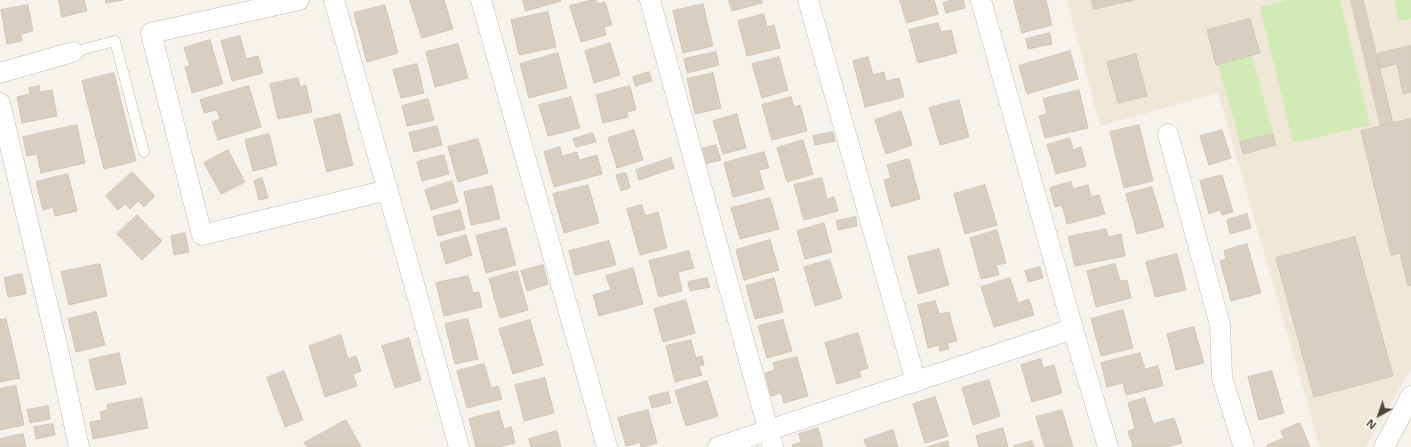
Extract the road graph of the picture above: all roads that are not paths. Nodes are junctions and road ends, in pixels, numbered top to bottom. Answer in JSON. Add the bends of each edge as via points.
{"nodes":[{"id":1,"x":299,"y":0,"type":"edge"},
{"id":2,"x":334,"y":0,"type":"edge"},
{"id":3,"x":481,"y":0,"type":"edge"},
{"id":4,"x":650,"y":0,"type":"edge"},
{"id":5,"x":808,"y":0,"type":"edge"},
{"id":6,"x":981,"y":0,"type":"edge"},
{"id":7,"x":73,"y":52,"type":"joint"},
{"id":8,"x":0,"y":73,"type":"edge"},
{"id":9,"x":0,"y":103,"type":"edge"},
{"id":10,"x":1168,"y":134,"type":"dead end"},
{"id":11,"x":144,"y":152,"type":"dead end"},
{"id":12,"x":388,"y":190,"type":"junction"},
{"id":13,"x":1073,"y":329,"type":"junction"},
{"id":14,"x":916,"y":382,"type":"junction"},
{"id":15,"x":1411,"y":396,"type":"edge"},
{"id":16,"x":771,"y":439,"type":"edge"},
{"id":17,"x":79,"y":447,"type":"edge"},
{"id":18,"x":459,"y":447,"type":"edge"},
{"id":19,"x":607,"y":447,"type":"edge"},
{"id":20,"x":718,"y":447,"type":"edge"},
{"id":21,"x":1108,"y":447,"type":"edge"},
{"id":22,"x":1244,"y":447,"type":"edge"},
{"id":23,"x":1384,"y":447,"type":"edge"}],
"edges":[{"from":1,"to":12,"type":"street","via":[[150,33],[202,235]]},
{"from":2,"to":12,"type":"street"},
{"from":3,"to":19,"type":"street"},
{"from":4,"to":16,"type":"street"},
{"from":5,"to":14,"type":"street"},
{"from":6,"to":13,"type":"street"},
{"from":7,"to":8,"type":"street"},
{"from":7,"to":11,"type":"lane","via":[[115,41]]},
{"from":9,"to":17,"type":"street"},
{"from":10,"to":22,"type":"street","via":[[1220,325],[1222,378]]},
{"from":12,"to":18,"type":"street"},
{"from":13,"to":14,"type":"street"},
{"from":13,"to":21,"type":"street"},
{"from":14,"to":16,"type":"street"},
{"from":15,"to":23,"type":"street"},
{"from":16,"to":20,"type":"street"}]}
